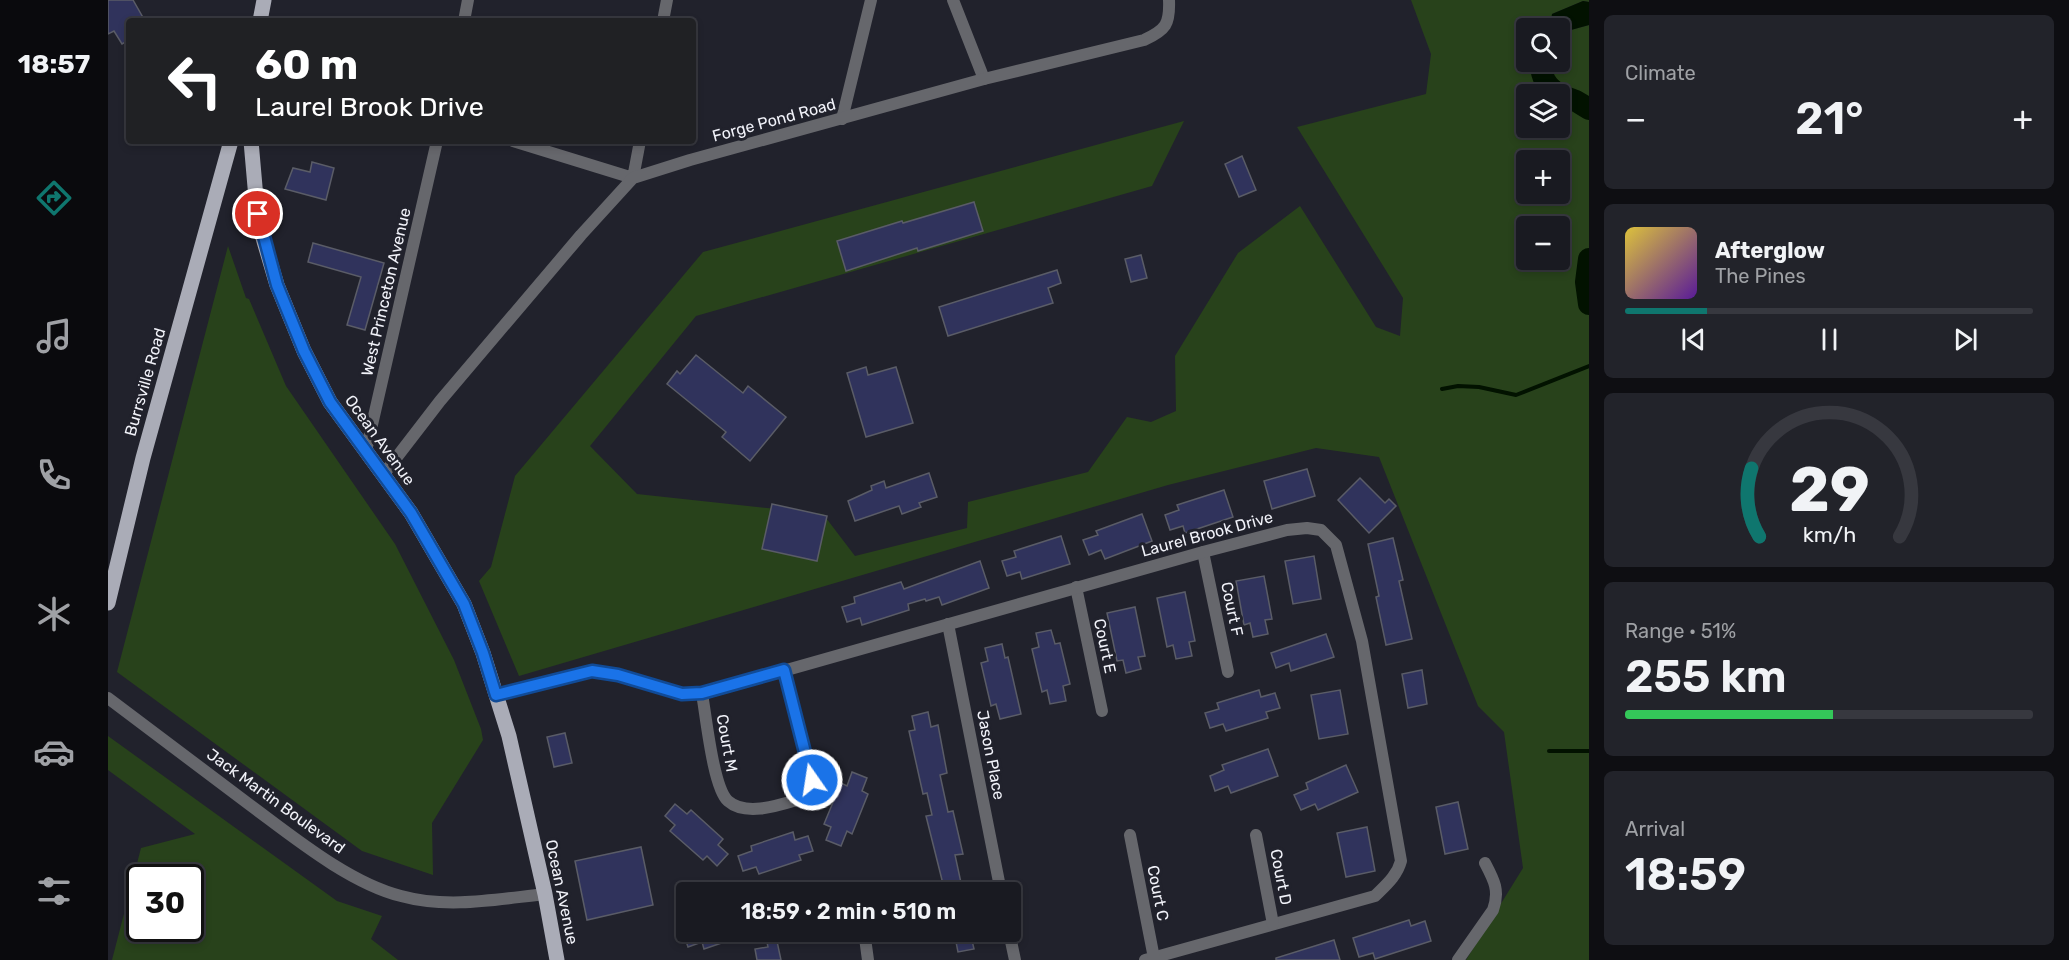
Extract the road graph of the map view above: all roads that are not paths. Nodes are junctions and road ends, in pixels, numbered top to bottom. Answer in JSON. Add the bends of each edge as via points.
{"nodes":[{"id":1,"x":264,"y":0,"type":"edge"},
{"id":2,"x":468,"y":0,"type":"edge"},
{"id":3,"x":667,"y":0,"type":"edge"},
{"id":4,"x":871,"y":0,"type":"edge"},
{"id":5,"x":953,"y":0,"type":"edge"},
{"id":6,"x":1169,"y":0,"type":"edge"},
{"id":7,"x":261,"y":18,"type":"edge"},
{"id":8,"x":465,"y":18,"type":"edge"},
{"id":9,"x":664,"y":18,"type":"edge"},
{"id":10,"x":984,"y":79,"type":"junction"},
{"id":11,"x":842,"y":119,"type":"junction"},
{"id":12,"x":230,"y":144,"type":"edge"},
{"id":13,"x":436,"y":144,"type":"edge"},
{"id":14,"x":523,"y":144,"type":"edge"},
{"id":15,"x":639,"y":144,"type":"edge"},
{"id":16,"x":252,"y":148,"type":"edge"},
{"id":17,"x":222,"y":173,"type":"junction"},
{"id":18,"x":633,"y":178,"type":"junction"},
{"id":19,"x":366,"y":451,"type":"junction"},
{"id":20,"x":383,"y":475,"type":"junction"},
{"id":21,"x":1203,"y":552,"type":"junction"},
{"id":22,"x":1076,"y":587,"type":"junction"},
{"id":23,"x":108,"y":603,"type":"edge"},
{"id":24,"x":948,"y":624,"type":"junction"},
{"id":25,"x":784,"y":670,"type":"junction"},
{"id":26,"x":1228,"y":672,"type":"dead end"},
{"id":27,"x":702,"y":693,"type":"junction"},
{"id":28,"x":496,"y":695,"type":"junction"},
{"id":29,"x":108,"y":698,"type":"edge"},
{"id":30,"x":1102,"y":711,"type":"dead end"},
{"id":31,"x":1130,"y":835,"type":"dead end"},
{"id":32,"x":1256,"y":835,"type":"dead end"},
{"id":33,"x":1485,"y":863,"type":"dead end"},
{"id":34,"x":999,"y":882,"type":"edge"},
{"id":35,"x":545,"y":894,"type":"junction"},
{"id":36,"x":1273,"y":924,"type":"junction"},
{"id":37,"x":866,"y":942,"type":"edge"},
{"id":38,"x":1011,"y":942,"type":"edge"},
{"id":39,"x":1150,"y":959,"type":"edge"},
{"id":40,"x":557,"y":960,"type":"edge"},
{"id":41,"x":868,"y":960,"type":"edge"},
{"id":42,"x":1015,"y":960,"type":"edge"},
{"id":43,"x":1458,"y":960,"type":"edge"}],
"edges":[{"from":1,"to":7,"type":"main road"},
{"from":2,"to":8,"type":"street"},
{"from":3,"to":9,"type":"street"},
{"from":4,"to":11,"type":"street"},
{"from":5,"to":10,"type":"street"},
{"from":6,"to":10,"type":"street","name":"Forge Pond Road","via":[[1166,27],[1156,35]]},
{"from":10,"to":11,"type":"street","name":"Forge Pond Road"},
{"from":11,"to":18,"type":"street","name":"Forge Pond Road"},
{"from":12,"to":17,"type":"main road","name":"Burrsville Road"},
{"from":13,"to":19,"type":"street","name":"West Princeton Avenue"},
{"from":14,"to":18,"type":"street"},
{"from":15,"to":18,"type":"street"},
{"from":16,"to":17,"type":"main road"},
{"from":16,"to":19,"type":"main road","name":"Ocean Avenue","via":[[258,221],[277,285],[330,402]]},
{"from":17,"to":23,"type":"main road","name":"Burrsville Road","via":[[143,458]]},
{"from":18,"to":20,"type":"street","via":[[440,401]]},
{"from":19,"to":20,"type":"main road","name":"Ocean Avenue"},
{"from":20,"to":28,"type":"main road","name":"Ocean Avenue","via":[[411,513],[464,604]]},
{"from":21,"to":22,"type":"street","name":"Laurel Brook Drive"},
{"from":21,"to":26,"type":"street","name":"Court F"},
{"from":21,"to":36,"type":"street","name":"Laurel Brook Drive","via":[[1287,530],[1321,530],[1336,545],[1362,641],[1401,861],[1399,869],[1375,896]]},
{"from":22,"to":24,"type":"street","name":"Laurel Brook Drive"},
{"from":22,"to":30,"type":"street","name":"Court E"},
{"from":24,"to":25,"type":"street","name":"Laurel Brook Drive"},
{"from":24,"to":34,"type":"street","name":"Jason Place"},
{"from":25,"to":27,"type":"street","name":"Laurel Brook Drive"},
{"from":25,"to":27,"type":"street","name":"Court M","via":[[812,780],[800,799],[754,809],[727,801],[718,784]]},
{"from":27,"to":28,"type":"street","name":"Laurel Brook Drive","via":[[682,694],[592,671]]},
{"from":28,"to":35,"type":"main road","name":"Ocean Avenue"},
{"from":29,"to":35,"type":"street","name":"Jack Martin Boulevard","via":[[301,843],[355,877],[399,896],[435,903]]},
{"from":31,"to":39,"type":"street","name":"Court C"},
{"from":32,"to":36,"type":"street","name":"Court D"},
{"from":33,"to":43,"type":"street","via":[[1496,883],[1496,901]]},
{"from":35,"to":40,"type":"main road","name":"Ocean Avenue"},
{"from":36,"to":39,"type":"street","name":"Laurel Brook Drive"},
{"from":37,"to":41,"type":"street"},
{"from":38,"to":42,"type":"street"}]}
